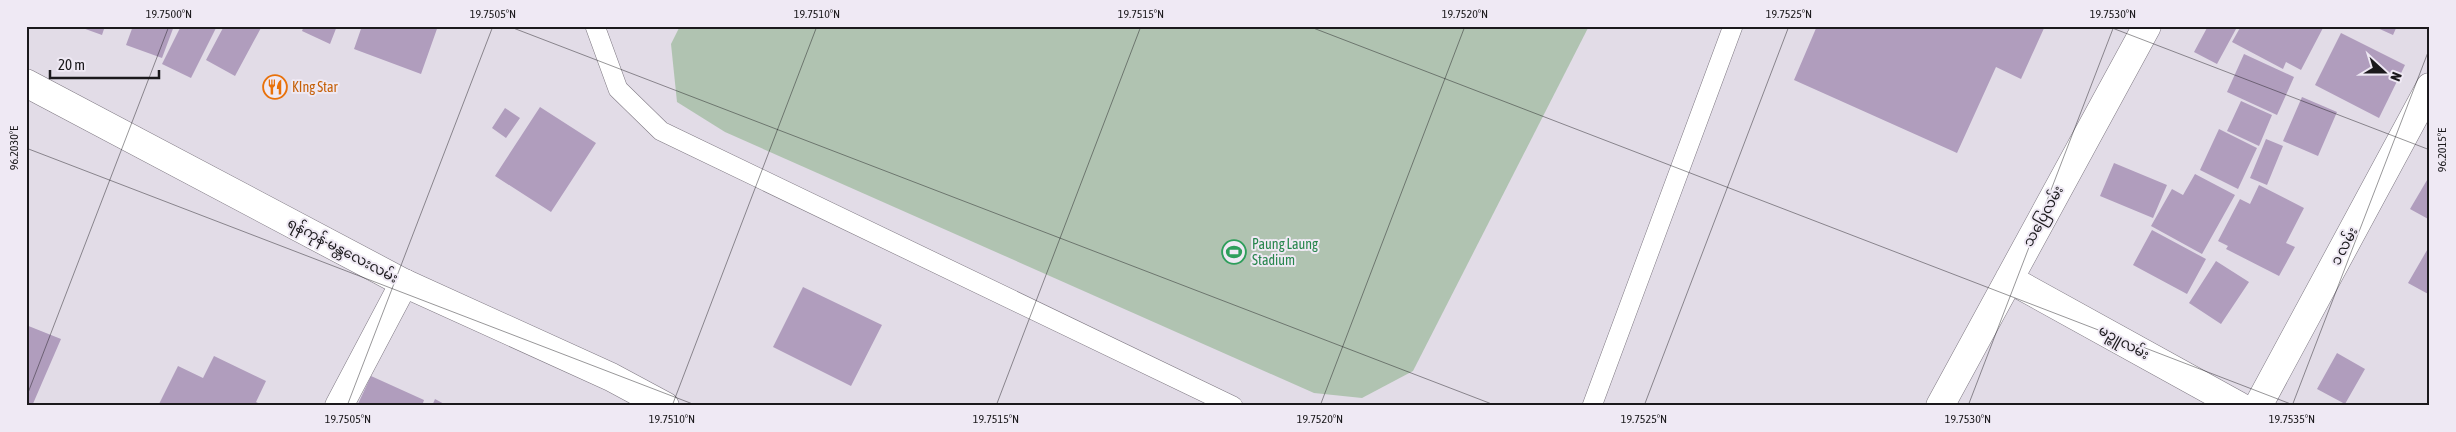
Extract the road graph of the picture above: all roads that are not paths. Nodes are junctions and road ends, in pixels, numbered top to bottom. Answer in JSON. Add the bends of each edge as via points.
{"nodes":[{"id":1,"x":595,"y":26,"type":"edge"},
{"id":2,"x":1733,"y":26,"type":"edge"},
{"id":3,"x":2147,"y":26,"type":"edge"},
{"id":4,"x":26,"y":83,"type":"edge"},
{"id":5,"x":2430,"y":87,"type":"edge"},
{"id":6,"x":2009,"y":279,"type":"junction"},
{"id":7,"x":404,"y":283,"type":"junction"},
{"id":8,"x":339,"y":406,"type":"edge"},
{"id":9,"x":664,"y":406,"type":"edge"},
{"id":10,"x":1233,"y":406,"type":"edge"},
{"id":11,"x":1592,"y":406,"type":"edge"},
{"id":12,"x":1940,"y":406,"type":"edge"},
{"id":13,"x":2239,"y":406,"type":"edge"},
{"id":14,"x":2258,"y":406,"type":"edge"}],
"edges":[{"from":1,"to":10,"type":"lane","via":[[618,89],[661,131]]},
{"from":2,"to":11,"type":"lane"},
{"from":3,"to":6,"type":"street","name":"သပြေလမ်း"},
{"from":4,"to":7,"type":"street","name":"ရန်ကုန်-မန္တလေးလမ်း"},
{"from":5,"to":14,"type":"street","name":"၁ လမ်း"},
{"from":6,"to":12,"type":"street","name":"သပြေလမ်း"},
{"from":6,"to":13,"type":"street","name":"မဉ္ဇူလမ်း"},
{"from":7,"to":8,"type":"street"},
{"from":7,"to":9,"type":"street","name":"ရန်ကုန်-မန္တလေးလမ်း","via":[[611,377]]}]}
